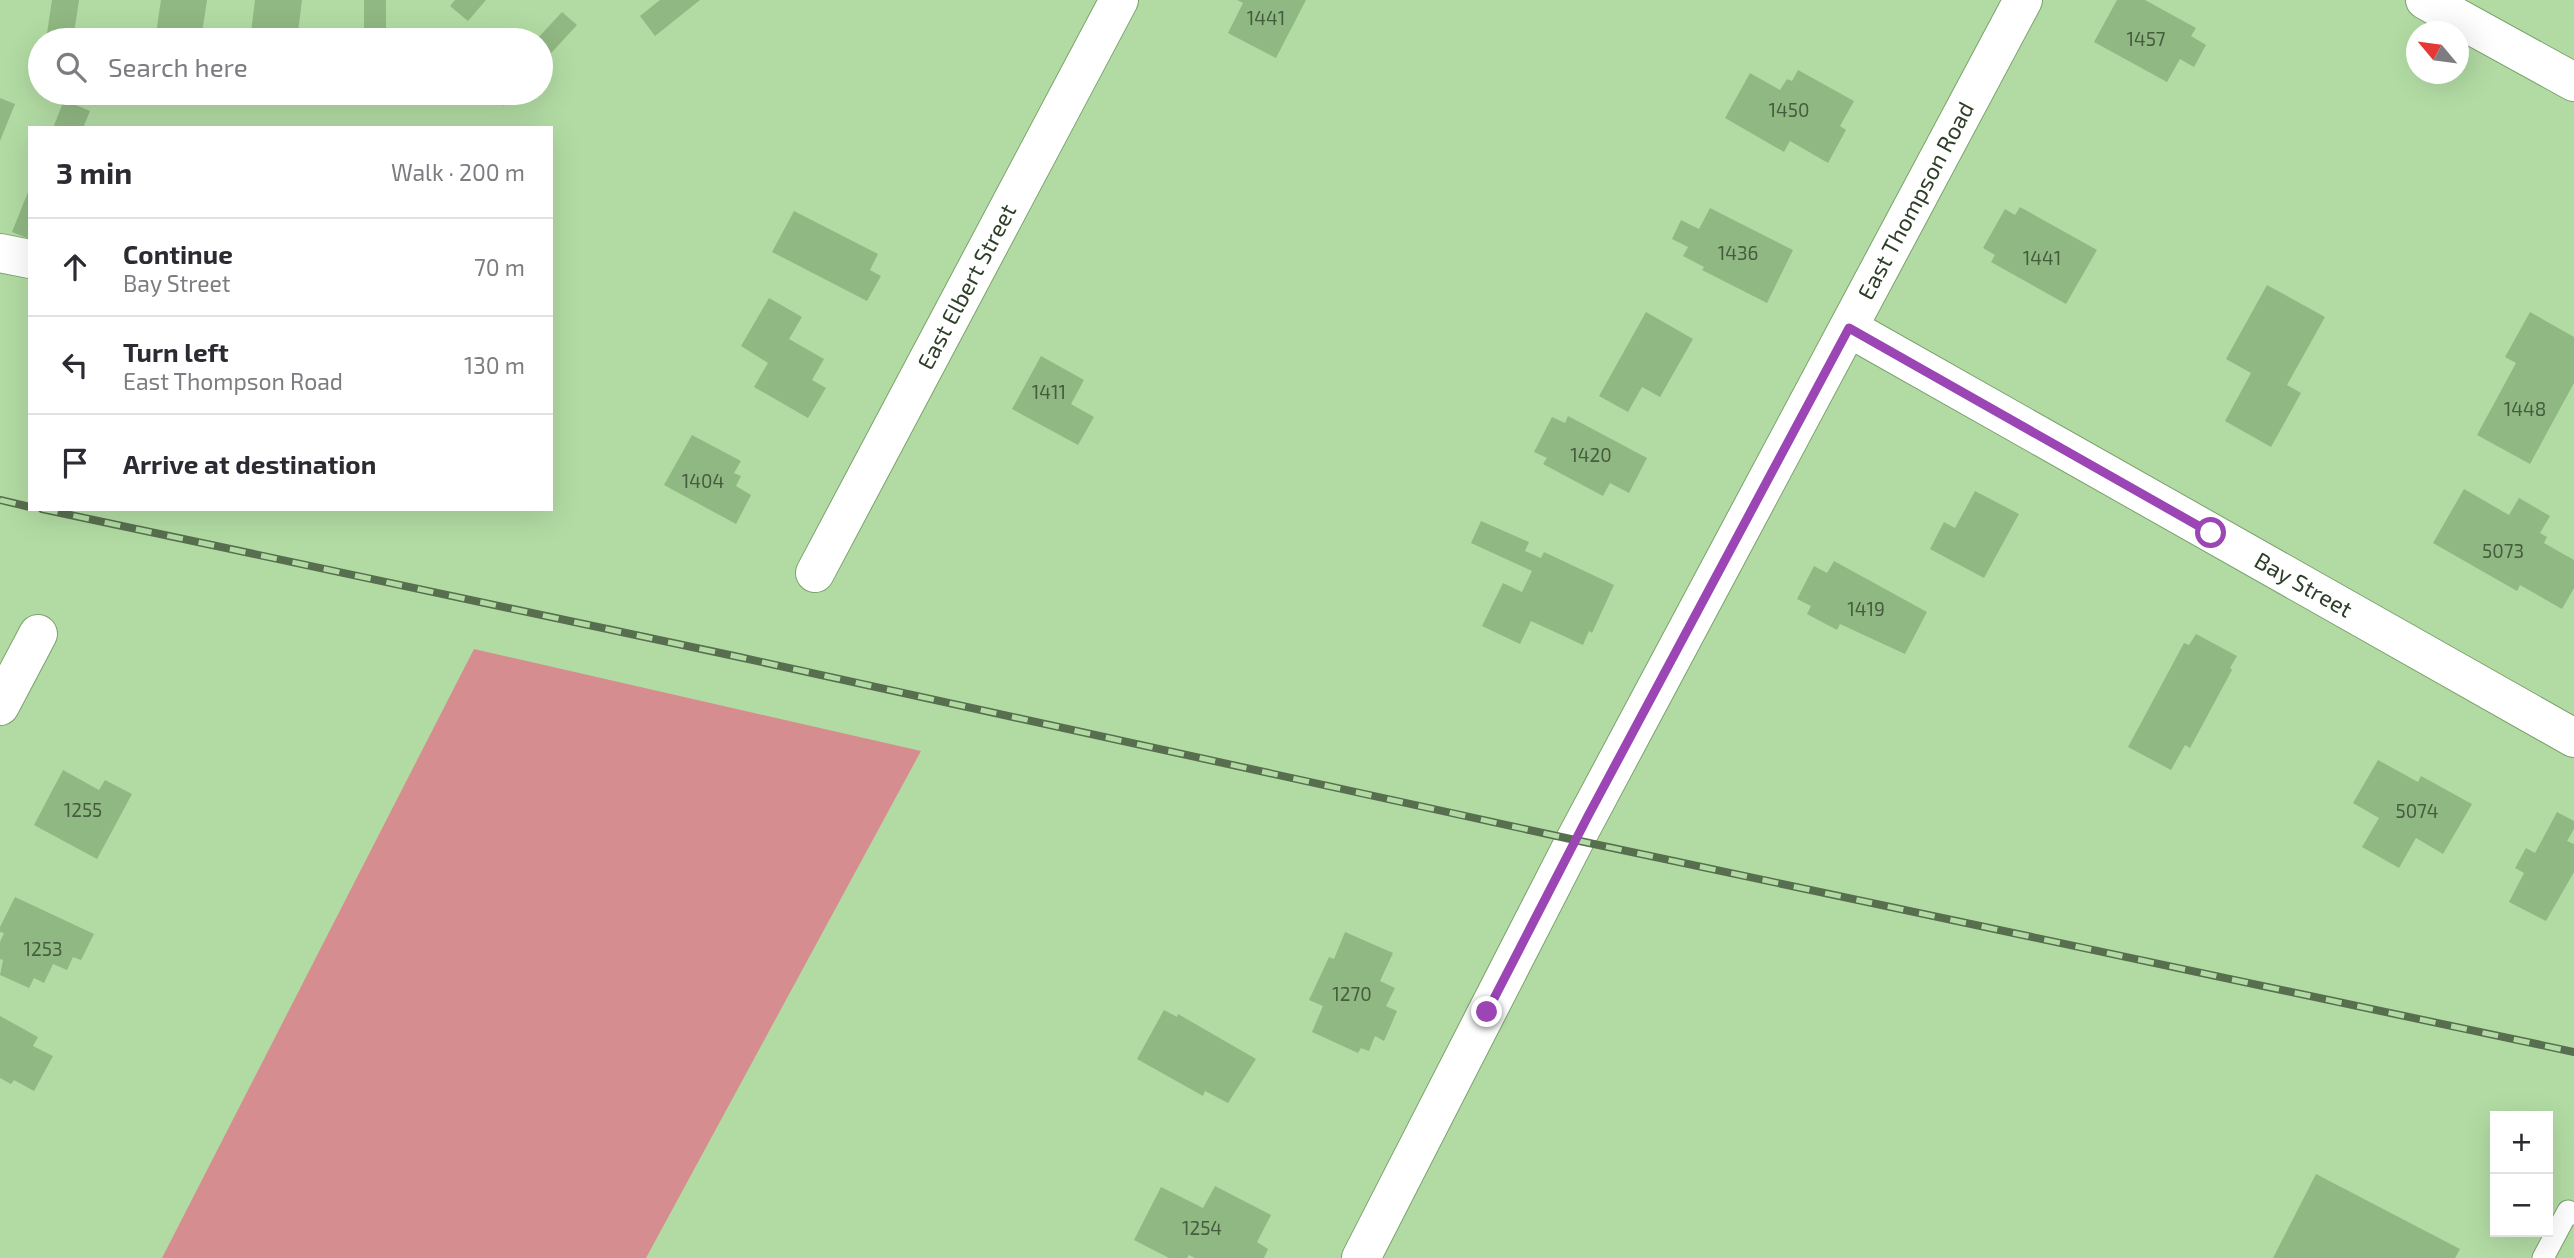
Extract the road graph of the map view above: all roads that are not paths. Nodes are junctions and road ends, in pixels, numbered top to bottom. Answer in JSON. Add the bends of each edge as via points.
{"nodes":[{"id":1,"x":1119,"y":0,"type":"edge"},
{"id":2,"x":2023,"y":0,"type":"edge"},
{"id":3,"x":2425,"y":0,"type":"edge"},
{"id":4,"x":2574,"y":82,"type":"edge"},
{"id":5,"x":0,"y":253,"type":"edge"},
{"id":6,"x":28,"y":259,"type":"edge"},
{"id":7,"x":1849,"y":328,"type":"junction"},
{"id":8,"x":815,"y":573,"type":"dead end"},
{"id":9,"x":38,"y":634,"type":"dead end"},
{"id":10,"x":0,"y":706,"type":"edge"},
{"id":11,"x":2574,"y":738,"type":"edge"},
{"id":12,"x":2574,"y":1214,"type":"edge"},
{"id":13,"x":1361,"y":1258,"type":"edge"},
{"id":14,"x":2543,"y":1258,"type":"edge"}],
"edges":[{"from":1,"to":8,"type":"street","name":"East Elbert Street"},
{"from":2,"to":7,"type":"street","name":"East Thompson Road"},
{"from":3,"to":4,"type":"street"},
{"from":5,"to":6,"type":"street"},
{"from":7,"to":11,"type":"street","name":"Bay Street"},
{"from":7,"to":13,"type":"street","name":"East Thompson Road","via":[[1575,840]]},
{"from":9,"to":10,"type":"street"},
{"from":12,"to":14,"type":"lane","via":[[2568,1211]]}]}
